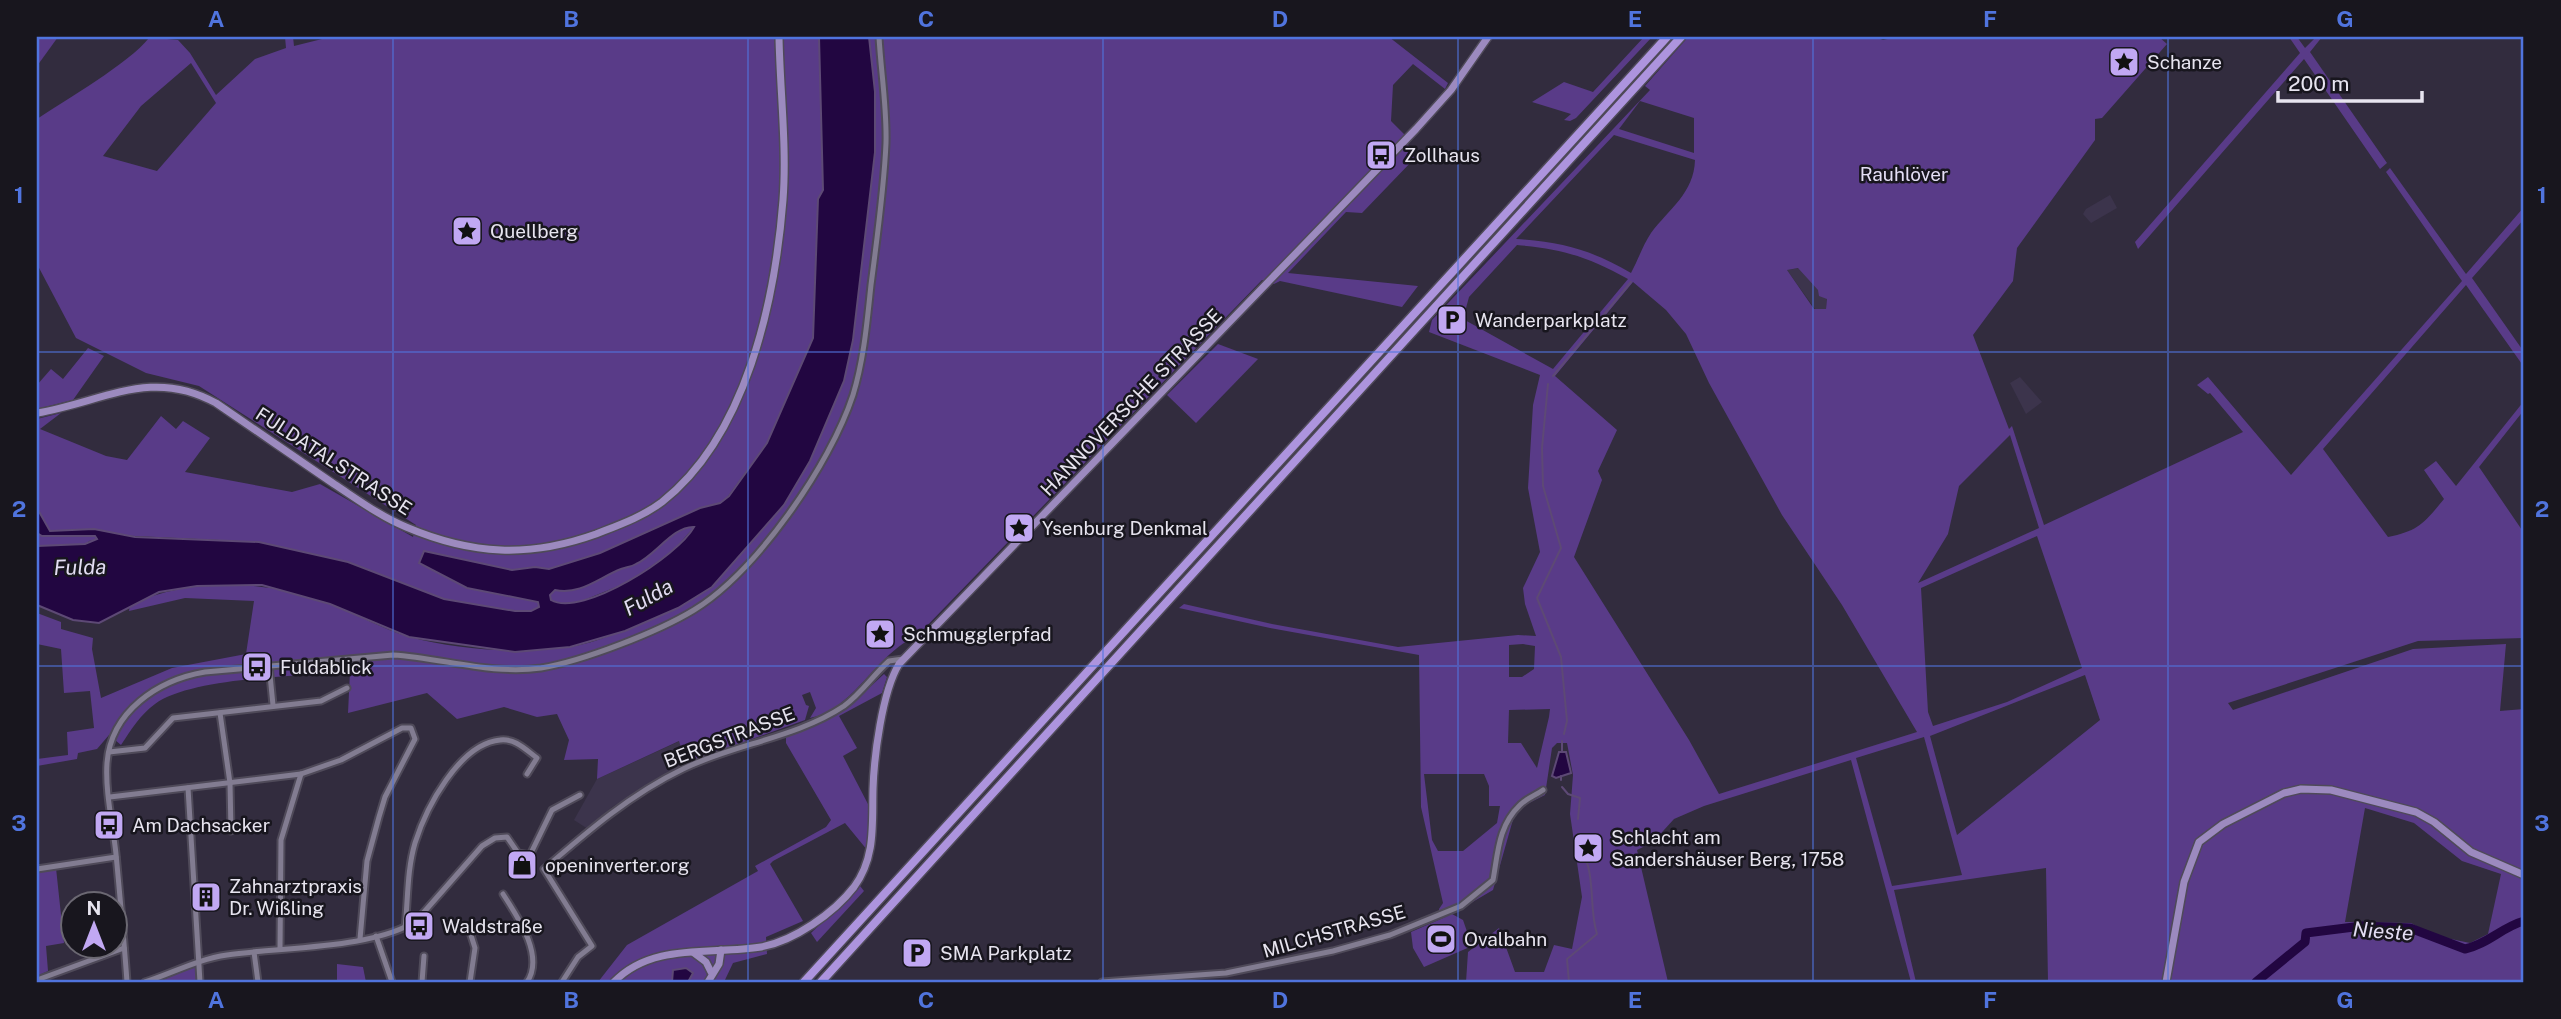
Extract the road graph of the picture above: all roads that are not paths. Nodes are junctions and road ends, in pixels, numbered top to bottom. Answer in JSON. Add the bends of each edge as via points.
{"nodes":[{"id":1,"x":779,"y":37,"type":"edge"},
{"id":2,"x":878,"y":37,"type":"edge"},
{"id":3,"x":1488,"y":37,"type":"edge"},
{"id":4,"x":1667,"y":37,"type":"edge"},
{"id":5,"x":1681,"y":37,"type":"edge"},
{"id":6,"x":37,"y":413,"type":"edge"},
{"id":7,"x":903,"y":659,"type":"junction"},
{"id":8,"x":269,"y":666,"type":"junction"},
{"id":9,"x":346,"y":688,"type":"dead end"},
{"id":10,"x":273,"y":705,"type":"junction"},
{"id":11,"x":220,"y":713,"type":"junction"},
{"id":12,"x":109,"y":752,"type":"junction"},
{"id":13,"x":301,"y":774,"type":"junction"},
{"id":14,"x":527,"y":774,"type":"dead end"},
{"id":15,"x":230,"y":783,"type":"junction"},
{"id":16,"x":188,"y":788,"type":"junction"},
{"id":17,"x":1543,"y":790,"type":"dead end"},
{"id":18,"x":580,"y":795,"type":"dead end"},
{"id":19,"x":110,"y":797,"type":"junction"},
{"id":20,"x":231,"y":831,"type":"dead end"},
{"id":21,"x":116,"y":857,"type":"junction"},
{"id":22,"x":37,"y":869,"type":"edge"},
{"id":23,"x":2524,"y":875,"type":"edge"},
{"id":24,"x":119,"y":890,"type":"edge"},
{"id":25,"x":503,"y":894,"type":"dead end"},
{"id":26,"x":405,"y":929,"type":"junction"},
{"id":27,"x":469,"y":929,"type":"dead end"},
{"id":28,"x":376,"y":936,"type":"junction"},
{"id":29,"x":360,"y":939,"type":"junction"},
{"id":30,"x":280,"y":949,"type":"junction"},
{"id":31,"x":718,"y":950,"type":"junction"},
{"id":32,"x":254,"y":952,"type":"junction"},
{"id":33,"x":687,"y":952,"type":"junction"},
{"id":34,"x":424,"y":956,"type":"dead end"},
{"id":35,"x":91,"y":960,"type":"edge"},
{"id":36,"x":125,"y":960,"type":"edge"},
{"id":37,"x":200,"y":961,"type":"junction"},
{"id":38,"x":710,"y":977,"type":"edge"},
{"id":39,"x":37,"y":980,"type":"edge"},
{"id":40,"x":127,"y":982,"type":"edge"},
{"id":41,"x":145,"y":982,"type":"edge"},
{"id":42,"x":200,"y":982,"type":"edge"},
{"id":43,"x":258,"y":982,"type":"edge"},
{"id":44,"x":392,"y":982,"type":"edge"},
{"id":45,"x":422,"y":982,"type":"edge"},
{"id":46,"x":470,"y":982,"type":"edge"},
{"id":47,"x":527,"y":982,"type":"edge"},
{"id":48,"x":562,"y":982,"type":"edge"},
{"id":49,"x":614,"y":982,"type":"edge"},
{"id":50,"x":804,"y":982,"type":"edge"},
{"id":51,"x":821,"y":982,"type":"edge"},
{"id":52,"x":1102,"y":982,"type":"edge"},
{"id":53,"x":2166,"y":982,"type":"edge"}],
"edges":[{"from":1,"to":6,"type":"main road","name":"FULDATALSTRASSE","via":[[783,200],[776,258],[751,363],[720,433],[690,476],[644,514],[556,548],[484,549],[399,524],[216,403],[188,390],[165,385],[140,387]]},
{"from":2,"to":8,"type":"street","via":[[886,139],[863,356],[844,416],[818,468],[744,569],[694,610],[604,649],[539,668],[468,667],[393,655]]},
{"from":3,"to":7,"type":"main road","name":"HANNOVERSCHE STRASSE","via":[[1451,90],[1416,129]]},
{"from":4,"to":50,"type":"highway"},
{"from":5,"to":51,"type":"highway"},
{"from":7,"to":31,"type":"main road","name":"HANNOVERSCHE STRASSE","via":[[889,688],[874,774],[872,842],[860,878],[840,902],[788,938],[761,947]]},
{"from":7,"to":48,"type":"street","name":"BERGSTRASSE","via":[[890,661],[858,695],[830,714],[694,764],[615,808],[544,869],[592,946]]},
{"from":8,"to":10,"type":"street"},
{"from":8,"to":12,"type":"street","via":[[205,671],[165,683],[128,712]]},
{"from":9,"to":10,"type":"street","via":[[321,701]]},
{"from":10,"to":11,"type":"street"},
{"from":11,"to":12,"type":"street","via":[[168,720],[150,745]]},
{"from":11,"to":15,"type":"street"},
{"from":12,"to":19,"type":"street"},
{"from":13,"to":15,"type":"street"},
{"from":13,"to":29,"type":"street","via":[[408,727],[415,732],[385,797],[367,861]]},
{"from":13,"to":30,"type":"street","via":[[281,840]]},
{"from":14,"to":26,"type":"street","via":[[537,758],[519,744],[500,740],[469,753],[458,764],[415,842]]},
{"from":15,"to":16,"type":"street"},
{"from":15,"to":20,"type":"street"},
{"from":16,"to":19,"type":"street"},
{"from":16,"to":37,"type":"street"},
{"from":17,"to":52,"type":"street","name":"MILCHSTRASSE","via":[[1518,807],[1505,825],[1495,853],[1493,880],[1461,906],[1390,935],[1263,968]]},
{"from":18,"to":26,"type":"street","via":[[552,810],[530,855],[519,853],[507,837],[487,842]]},
{"from":19,"to":21,"type":"street"},
{"from":21,"to":22,"type":"street"},
{"from":21,"to":24,"type":"street"},
{"from":23,"to":53,"type":"main road","via":[[2471,852],[2416,812],[2331,790],[2284,793],[2223,824],[2199,842],[2185,883]]},
{"from":25,"to":47,"type":"street","via":[[527,939],[533,963]]},
{"from":26,"to":28,"type":"street"},
{"from":27,"to":46,"type":"street","via":[[475,948]]},
{"from":28,"to":29,"type":"street"},
{"from":28,"to":44,"type":"street"},
{"from":29,"to":30,"type":"street"},
{"from":30,"to":32,"type":"street"},
{"from":31,"to":33,"type":"main road","name":"HANNOVERSCHE STRASSE"},
{"from":31,"to":38,"type":"main road","via":[[719,964]]},
{"from":32,"to":37,"type":"street"},
{"from":32,"to":43,"type":"street"},
{"from":33,"to":38,"type":"main road","via":[[701,957]]},
{"from":33,"to":49,"type":"main road","name":"HANNOVERSCHE STRASSE","via":[[645,962]]},
{"from":34,"to":45,"type":"street"},
{"from":35,"to":39,"type":"street"},
{"from":36,"to":40,"type":"street"},
{"from":37,"to":41,"type":"street"},
{"from":37,"to":42,"type":"street"}]}
